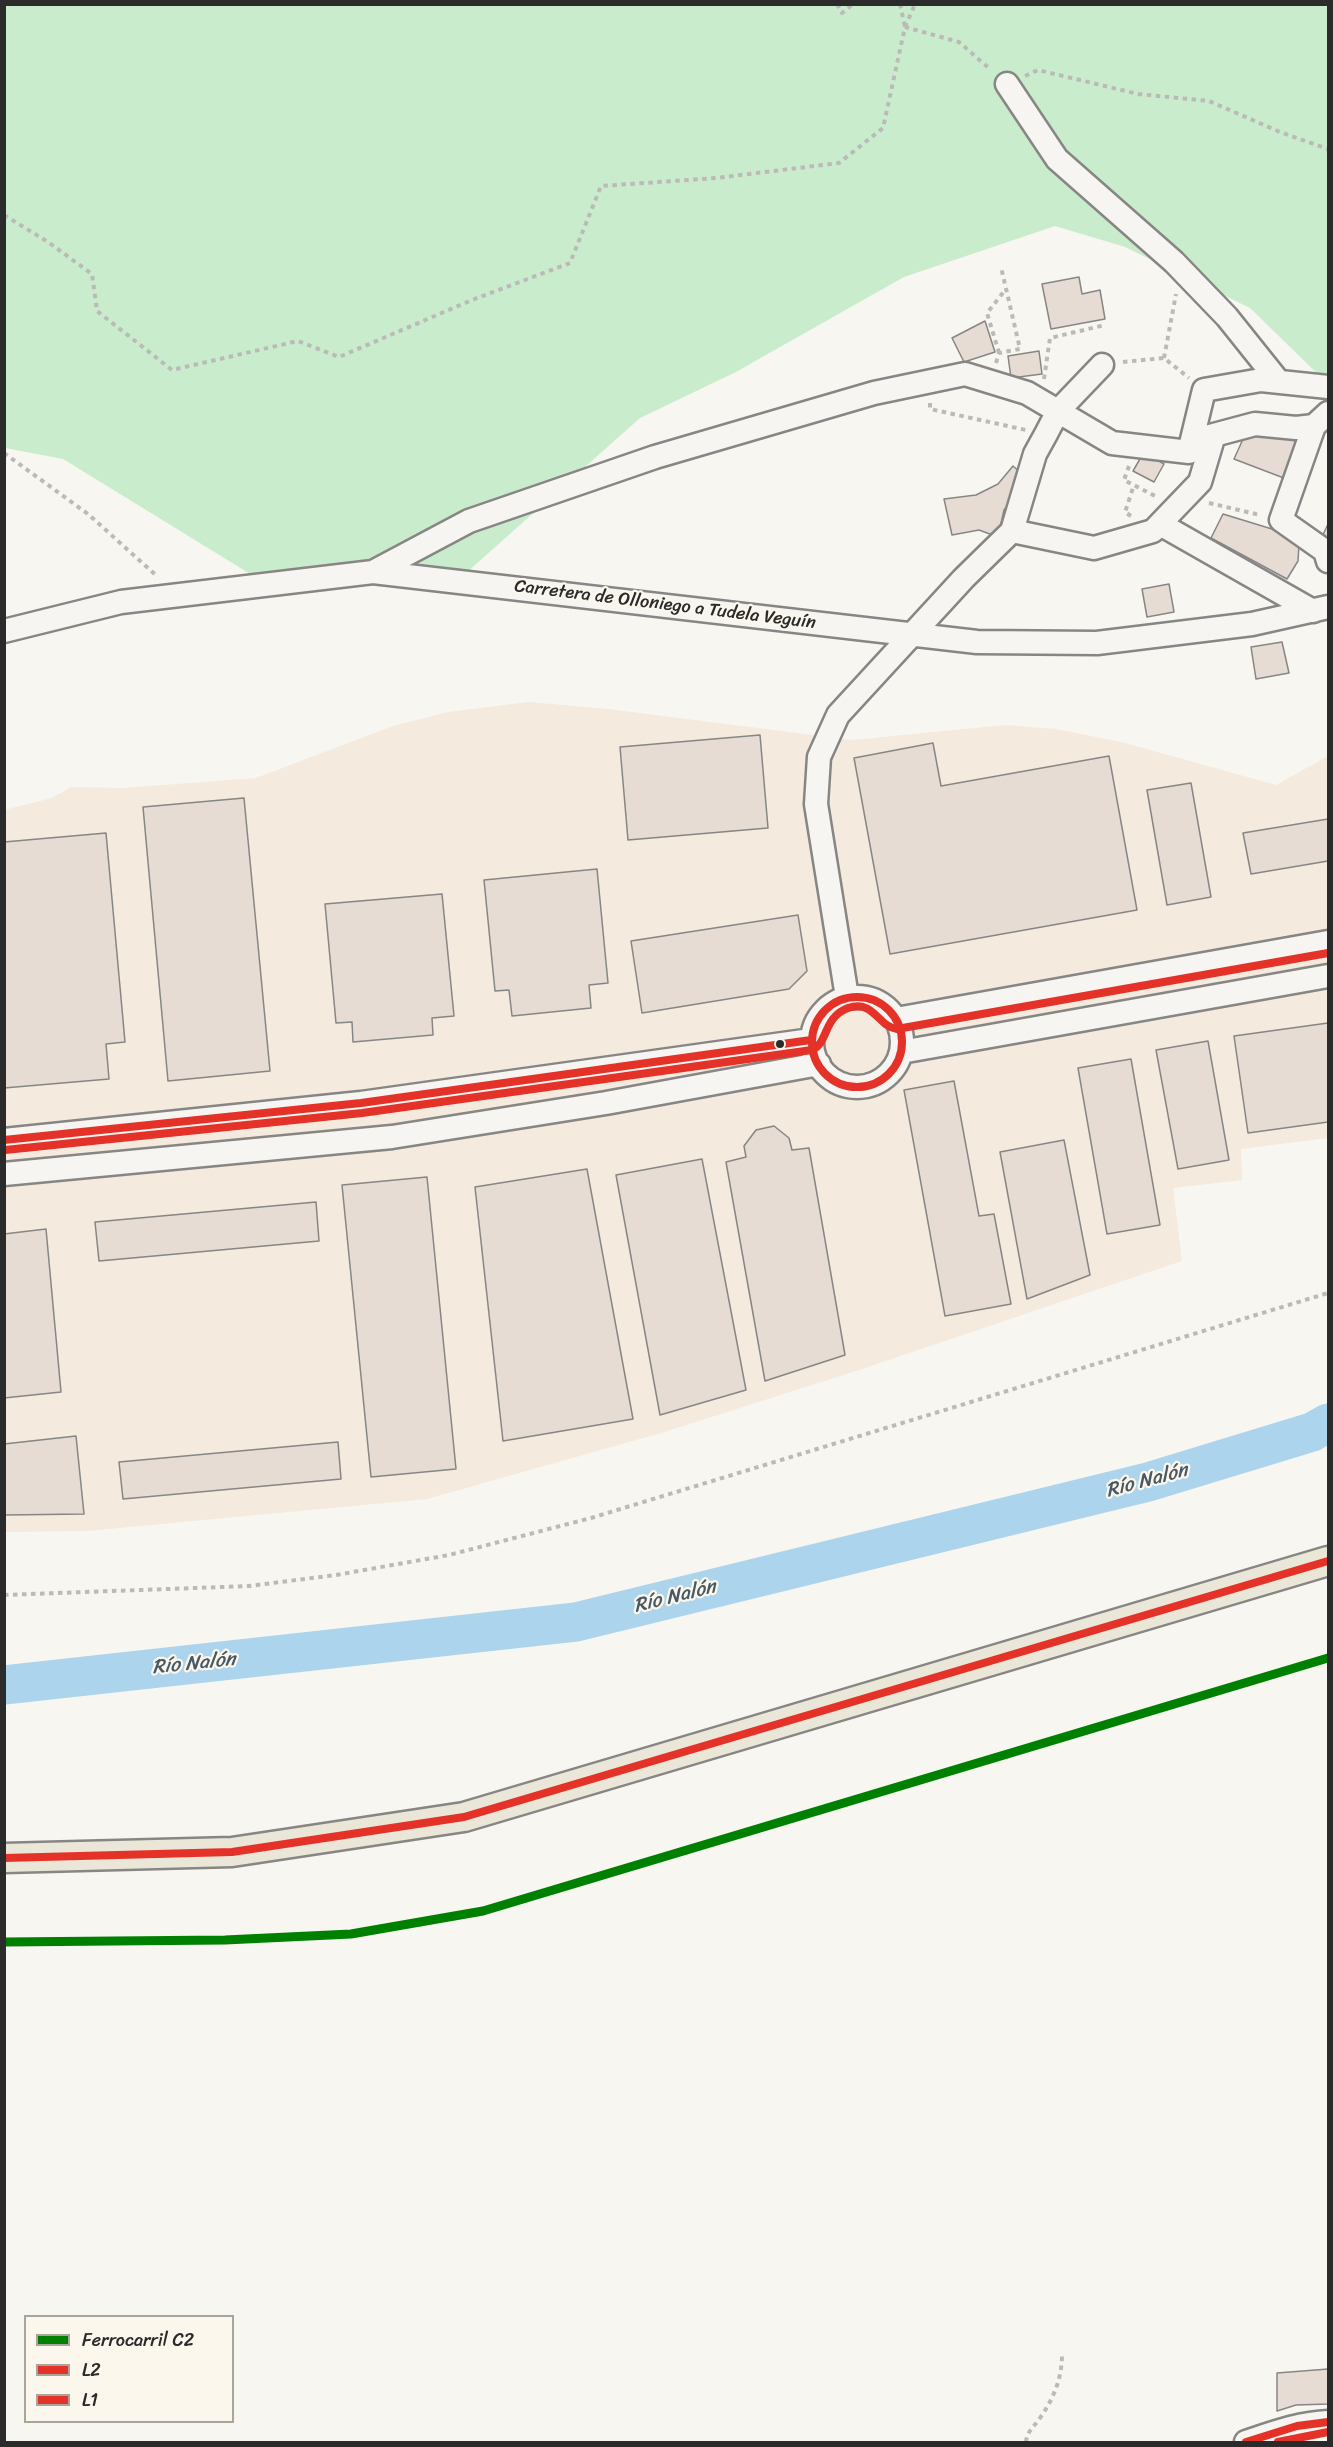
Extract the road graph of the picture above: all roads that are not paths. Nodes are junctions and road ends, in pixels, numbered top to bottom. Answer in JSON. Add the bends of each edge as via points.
{"nodes":[{"id":1,"x":1007,"y":84,"type":"road end"},
{"id":2,"x":1102,"y":365,"type":"road end"},
{"id":3,"x":1279,"y":382,"type":"junction"},
{"id":4,"x":1329,"y":387,"type":"edge"},
{"id":5,"x":1050,"y":406,"type":"junction"},
{"id":6,"x":1321,"y":420,"type":"edge"},
{"id":7,"x":1214,"y":435,"type":"junction"},
{"id":8,"x":1192,"y":440,"type":"junction"},
{"id":9,"x":1156,"y":527,"type":"junction"},
{"id":10,"x":1012,"y":531,"type":"junction"},
{"id":11,"x":1329,"y":561,"type":"edge"},
{"id":12,"x":373,"y":572,"type":"junction"},
{"id":13,"x":1321,"y":609,"type":"edge"},
{"id":14,"x":4,"y":631,"type":"edge"},
{"id":15,"x":914,"y":635,"type":"junction"},
{"id":16,"x":1329,"y":942,"type":"edge"},
{"id":17,"x":1329,"y":976,"type":"edge"},
{"id":18,"x":847,"y":997,"type":"junction"},
{"id":19,"x":896,"y":1019,"type":"junction"},
{"id":20,"x":811,"y":1040,"type":"junction"},
{"id":21,"x":901,"y":1052,"type":"junction"},
{"id":22,"x":819,"y":1064,"type":"junction"},
{"id":23,"x":4,"y":1140,"type":"edge"},
{"id":24,"x":4,"y":1174,"type":"edge"},
{"id":25,"x":1329,"y":1561,"type":"edge"},
{"id":26,"x":4,"y":1858,"type":"edge"},
{"id":27,"x":1329,"y":2422,"type":"edge"},
{"id":28,"x":1246,"y":2442,"type":"edge"}],
"edges":[{"from":1,"to":3,"type":"street","via":[[1057,159],[1181,269],[1227,317]]},
{"from":2,"to":5,"type":"street"},
{"from":3,"to":4,"type":"street"},
{"from":3,"to":8,"type":"street","via":[[1204,390]]},
{"from":5,"to":8,"type":"street","via":[[1112,442],[1189,453]]},
{"from":5,"to":10,"type":"street","via":[[1046,434],[1035,454]]},
{"from":5,"to":12,"type":"street","via":[[1027,393],[965,374],[874,393],[654,456],[469,521]]},
{"from":6,"to":7,"type":"street","via":[[1296,428],[1255,424]]},
{"from":6,"to":11,"type":"street","via":[[1281,520],[1325,551]]},
{"from":7,"to":8,"type":"street"},
{"from":7,"to":9,"type":"street","via":[[1200,482]]},
{"from":9,"to":10,"type":"street","via":[[1094,548]]},
{"from":9,"to":13,"type":"street"},
{"from":10,"to":15,"type":"street"},
{"from":12,"to":14,"type":"street","name":"Carretera de Olloniego a Tudela Veguín","via":[[122,602]]},
{"from":12,"to":15,"type":"street","name":"Carretera de Olloniego a Tudela Veguín"},
{"from":13,"to":15,"type":"street","name":"Carretera de Olloniego a Tudela Veguín","via":[[1252,624],[1097,643],[977,642]]},
{"from":15,"to":18,"type":"street","via":[[838,715],[819,757],[816,804]]},
{"from":16,"to":19,"type":"street"},
{"from":17,"to":21,"type":"street"},
{"from":18,"to":19,"type":"street","via":[[863,996],[878,1001]]},
{"from":18,"to":20,"type":"street","via":[[823,1011],[814,1024]]},
{"from":19,"to":21,"type":"street"},
{"from":20,"to":22,"type":"street"},
{"from":20,"to":23,"type":"street","via":[[361,1103]]},
{"from":21,"to":22,"type":"street","via":[[891,1072],[869,1086],[854,1087],[832,1080],[820,1070]]},
{"from":22,"to":24,"type":"street","via":[[392,1137]]},
{"from":25,"to":26,"type":"main road","via":[[464,1817],[232,1852]]},
{"from":27,"to":28,"type":"street"}]}
